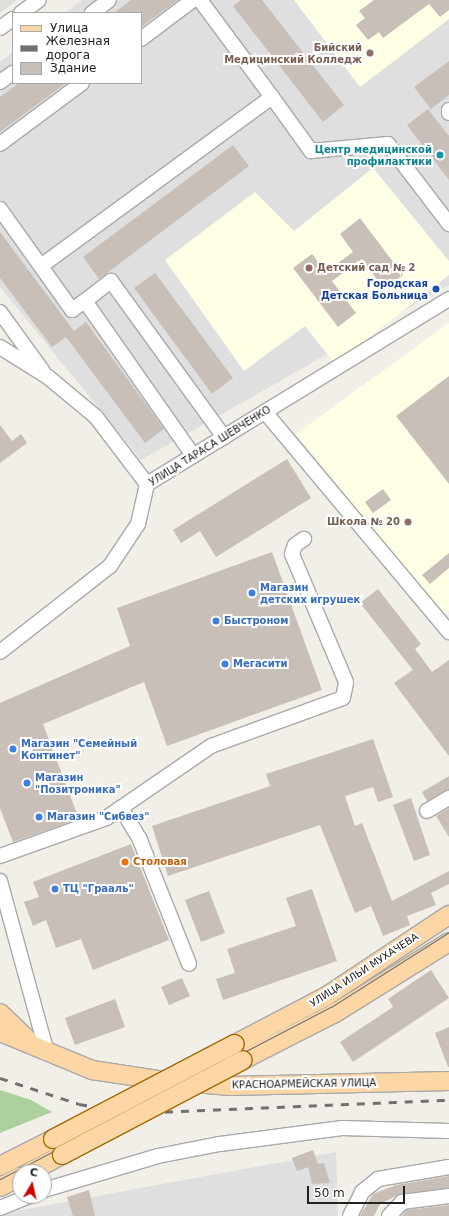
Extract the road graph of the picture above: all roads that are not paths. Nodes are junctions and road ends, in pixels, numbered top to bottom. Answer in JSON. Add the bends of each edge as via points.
{"nodes":[{"id":1,"x":39,"y":0,"type":"edge"},
{"id":2,"x":109,"y":0,"type":"edge"},
{"id":3,"x":193,"y":0,"type":"edge"},
{"id":4,"x":200,"y":0,"type":"edge"},
{"id":5,"x":22,"y":12,"type":"edge"},
{"id":6,"x":93,"y":12,"type":"edge"},
{"id":7,"x":12,"y":20,"type":"edge"},
{"id":8,"x":0,"y":28,"type":"edge"},
{"id":9,"x":142,"y":38,"type":"edge"},
{"id":10,"x":12,"y":74,"type":"edge"},
{"id":11,"x":0,"y":82,"type":"edge"},
{"id":12,"x":81,"y":84,"type":"edge"},
{"id":13,"x":272,"y":97,"type":"junction"},
{"id":14,"x":0,"y":144,"type":"edge"},
{"id":15,"x":0,"y":209,"type":"edge"},
{"id":16,"x":447,"y":219,"type":"edge"},
{"id":17,"x":41,"y":266,"type":"junction"},
{"id":18,"x":449,"y":299,"type":"edge"},
{"id":19,"x":85,"y":301,"type":"junction"},
{"id":20,"x":0,"y":312,"type":"edge"},
{"id":21,"x":0,"y":347,"type":"edge"},
{"id":22,"x":48,"y":377,"type":"junction"},
{"id":23,"x":265,"y":412,"type":"junction"},
{"id":24,"x":224,"y":437,"type":"junction"},
{"id":25,"x":193,"y":455,"type":"junction"},
{"id":26,"x":147,"y":484,"type":"junction"},
{"id":27,"x":304,"y":539,"type":"dead end"},
{"id":28,"x":447,"y":627,"type":"edge"},
{"id":29,"x":0,"y":652,"type":"edge"},
{"id":30,"x":449,"y":798,"type":"edge"},
{"id":31,"x":121,"y":808,"type":"junction"},
{"id":32,"x":427,"y":811,"type":"dead end"},
{"id":33,"x":0,"y":856,"type":"edge"},
{"id":34,"x":0,"y":881,"type":"edge"},
{"id":35,"x":449,"y":915,"type":"edge"},
{"id":36,"x":449,"y":942,"type":"edge"},
{"id":37,"x":189,"y":964,"type":"dead end"},
{"id":38,"x":0,"y":1013,"type":"edge"},
{"id":39,"x":0,"y":1032,"type":"edge"},
{"id":40,"x":40,"y":1049,"type":"junction"},
{"id":41,"x":449,"y":1081,"type":"edge"},
{"id":42,"x":449,"y":1131,"type":"edge"},
{"id":43,"x":45,"y":1164,"type":"edge"},
{"id":44,"x":0,"y":1166,"type":"edge"},
{"id":45,"x":449,"y":1167,"type":"edge"},
{"id":46,"x":12,"y":1181,"type":"edge"},
{"id":47,"x":0,"y":1187,"type":"edge"},
{"id":48,"x":52,"y":1188,"type":"edge"},
{"id":49,"x":449,"y":1196,"type":"edge"},
{"id":50,"x":12,"y":1203,"type":"edge"},
{"id":51,"x":0,"y":1208,"type":"edge"},
{"id":52,"x":350,"y":1216,"type":"edge"},
{"id":53,"x":389,"y":1216,"type":"edge"}],
"edges":[{"from":1,"to":5,"type":"street"},
{"from":2,"to":6,"type":"street"},
{"from":3,"to":9,"type":"street"},
{"from":4,"to":13,"type":"street"},
{"from":7,"to":8,"type":"street"},
{"from":10,"to":11,"type":"street"},
{"from":12,"to":14,"type":"street"},
{"from":13,"to":16,"type":"street","via":[[311,151],[388,144]]},
{"from":13,"to":17,"type":"street"},
{"from":15,"to":17,"type":"street"},
{"from":17,"to":19,"type":"street","via":[[72,310]]},
{"from":18,"to":23,"type":"street","name":"УЛИЦА ТАРАСА ШЕВЧЕНКО"},
{"from":19,"to":24,"type":"street","via":[[112,281]]},
{"from":19,"to":25,"type":"street"},
{"from":20,"to":22,"type":"street"},
{"from":21,"to":22,"type":"street"},
{"from":22,"to":26,"type":"street","via":[[96,417]]},
{"from":23,"to":24,"type":"street","name":"УЛИЦА ТАРАСА ШЕВЧЕНКО"},
{"from":23,"to":28,"type":"street"},
{"from":24,"to":25,"type":"street","name":"УЛИЦА ТАРАСА ШЕВЧЕНКО"},
{"from":25,"to":26,"type":"street","name":"УЛИЦА ТАРАСА ШЕВЧЕНКО"},
{"from":26,"to":29,"type":"street","name":"УЛИЦА ТАРАСА ШЕВЧЕНКО","via":[[138,524],[110,566]]},
{"from":27,"to":31,"type":"street","via":[[295,545],[292,554],[346,682],[343,698],[211,746]]},
{"from":30,"to":32,"type":"street"},
{"from":31,"to":33,"type":"street","via":[[106,818]]},
{"from":31,"to":37,"type":"street","via":[[140,840]]},
{"from":34,"to":40,"type":"street"},
{"from":35,"to":44,"type":"main road","name":"УЛИЦА ИЛЬИ МУХАЧЕВА","bridge":true,"via":[[325,997]]},
{"from":36,"to":43,"type":"main road","name":"УЛИЦА ИЛЬИ МУХАЧЕВА","bridge":true,"via":[[354,1001]]},
{"from":38,"to":40,"type":"main road"},
{"from":39,"to":40,"type":"main road","name":"КРАСНОАРМЕЙСКАЯ УЛИЦА"},
{"from":40,"to":41,"type":"main road","name":"КРАСНОАРМЕЙСКАЯ УЛИЦА","via":[[92,1070],[159,1080],[230,1086]]},
{"from":42,"to":48,"type":"street","via":[[342,1128],[220,1144],[158,1156]]},
{"from":45,"to":52,"type":"street","via":[[386,1175],[369,1184]]},
{"from":46,"to":47,"type":"main road"},
{"from":49,"to":53,"type":"street","via":[[402,1202]]},
{"from":50,"to":51,"type":"street"}]}
